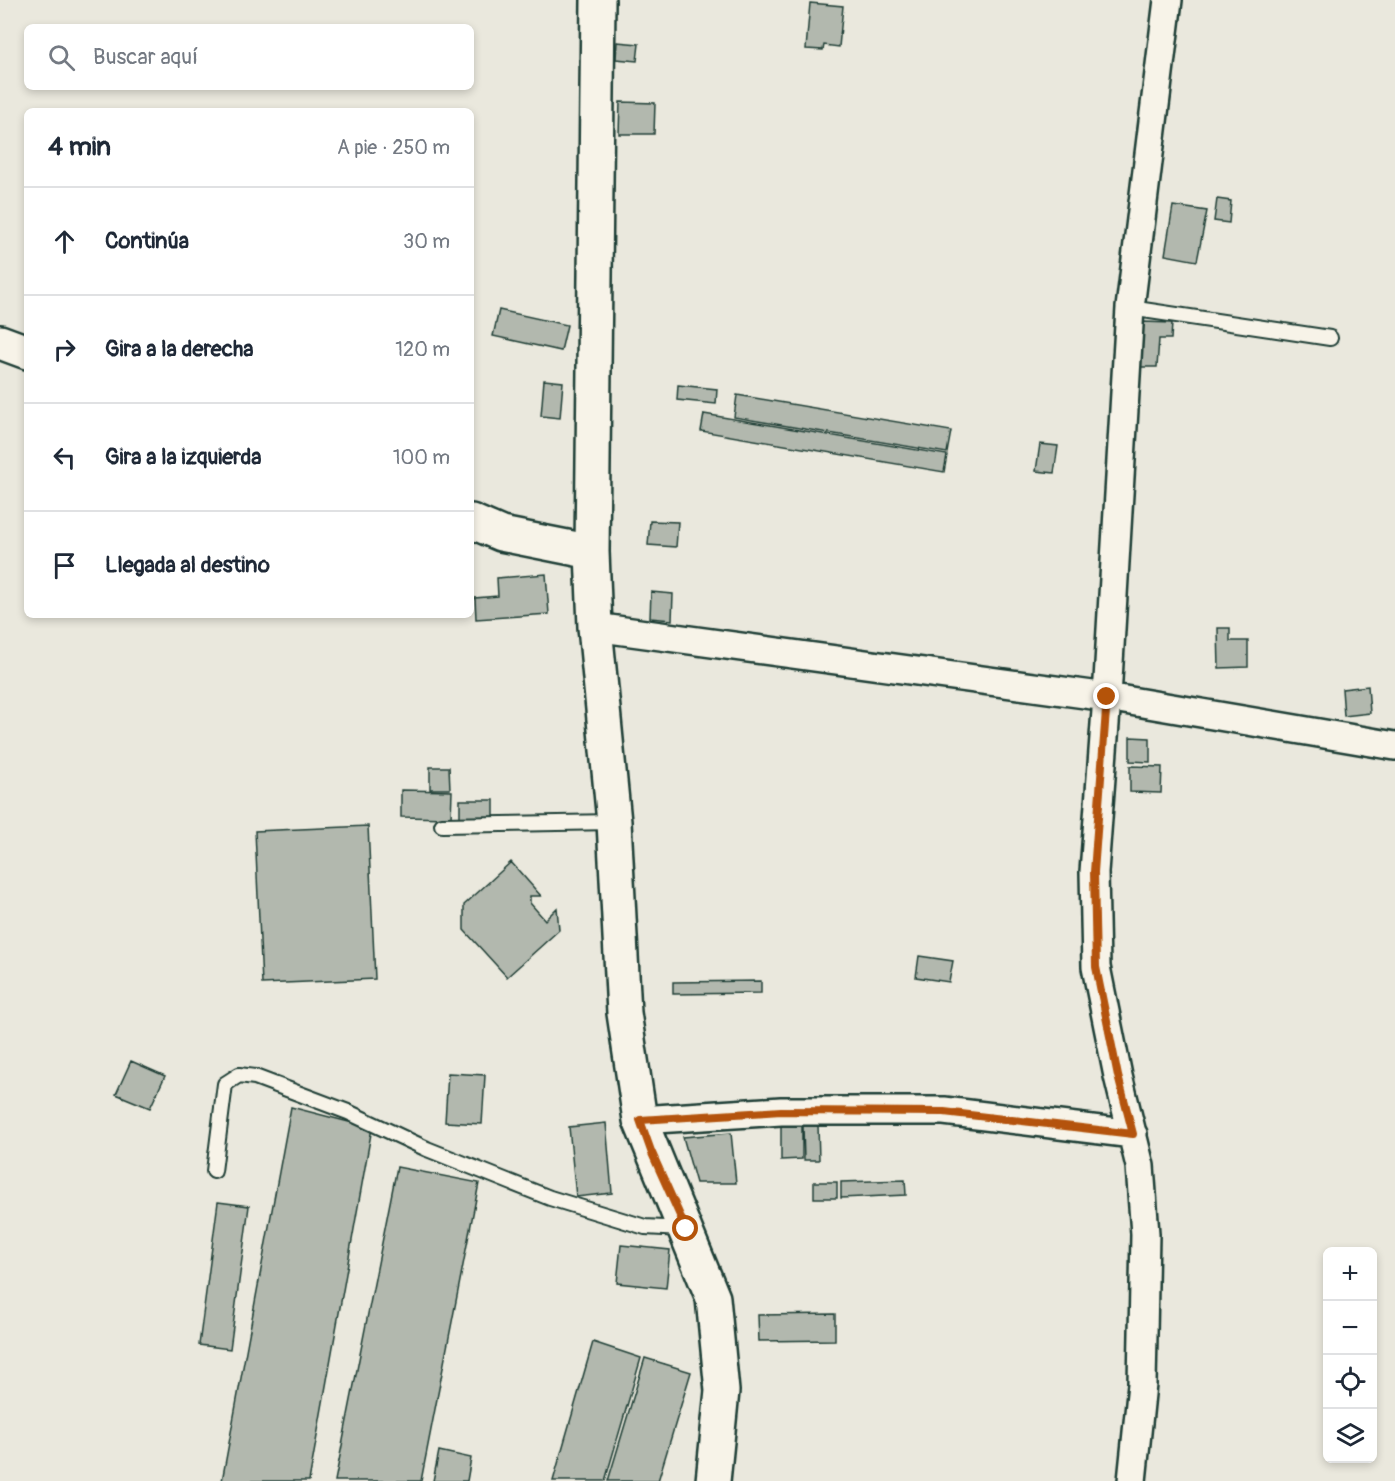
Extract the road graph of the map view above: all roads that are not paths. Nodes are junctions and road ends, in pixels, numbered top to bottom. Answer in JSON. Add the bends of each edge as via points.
{"nodes":[{"id":1,"x":598,"y":0,"type":"edge"},
{"id":2,"x":1168,"y":0,"type":"edge"},
{"id":3,"x":1130,"y":308,"type":"junction"},
{"id":4,"x":1330,"y":338,"type":"dead end"},
{"id":5,"x":0,"y":342,"type":"edge"},
{"id":6,"x":24,"y":351,"type":"edge"},
{"id":7,"x":474,"y":522,"type":"edge"},
{"id":8,"x":592,"y":552,"type":"junction"},
{"id":9,"x":595,"y":627,"type":"junction"},
{"id":10,"x":1107,"y":697,"type":"junction"},
{"id":11,"x":1395,"y":746,"type":"edge"},
{"id":12,"x":614,"y":822,"type":"junction"},
{"id":13,"x":442,"y":825,"type":"dead end"},
{"id":14,"x":640,"y":1120,"type":"junction"},
{"id":15,"x":1133,"y":1134,"type":"junction"},
{"id":16,"x":214,"y":1171,"type":"dead end"},
{"id":17,"x":686,"y":1229,"type":"junction"},
{"id":18,"x":713,"y":1481,"type":"edge"},
{"id":19,"x":1132,"y":1481,"type":"edge"}],
"edges":[{"from":1,"to":8,"type":"street"},
{"from":2,"to":3,"type":"street"},
{"from":3,"to":4,"type":"lane"},
{"from":3,"to":10,"type":"street"},
{"from":5,"to":6,"type":"street"},
{"from":7,"to":8,"type":"street","via":[[501,534]]},
{"from":8,"to":9,"type":"street"},
{"from":9,"to":10,"type":"street"},
{"from":9,"to":12,"type":"street"},
{"from":10,"to":11,"type":"street"},
{"from":10,"to":15,"type":"street","via":[[1094,872],[1096,967]]},
{"from":12,"to":13,"type":"lane"},
{"from":12,"to":14,"type":"street","via":[[624,1012]]},
{"from":14,"to":15,"type":"street","via":[[781,1111],[944,1112]]},
{"from":14,"to":17,"type":"street"},
{"from":15,"to":19,"type":"street","via":[[1140,1166],[1145,1234],[1142,1384]]},
{"from":16,"to":17,"type":"lane","via":[[225,1084],[239,1075],[348,1112],[427,1149],[550,1198],[645,1227]]},
{"from":17,"to":18,"type":"street","via":[[713,1298],[722,1391]]}]}
